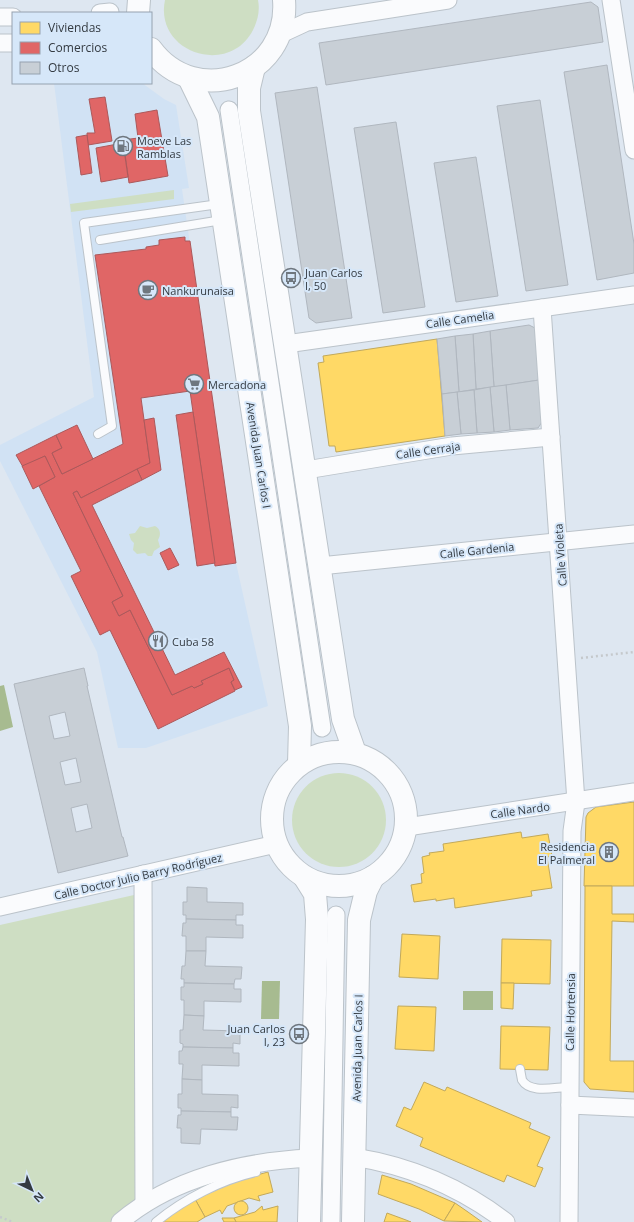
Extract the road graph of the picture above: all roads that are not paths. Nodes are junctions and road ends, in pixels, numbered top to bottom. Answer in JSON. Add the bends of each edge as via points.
{"nodes":[{"id":1,"x":139,"y":0,"type":"edge"},
{"id":2,"x":284,"y":0,"type":"edge"},
{"id":3,"x":448,"y":0,"type":"edge"},
{"id":4,"x":611,"y":0,"type":"edge"},
{"id":5,"x":138,"y":12,"type":"edge"},
{"id":6,"x":0,"y":17,"type":"edge"},
{"id":7,"x":12,"y":17,"type":"edge"},
{"id":8,"x":279,"y":36,"type":"junction"},
{"id":9,"x":0,"y":43,"type":"edge"},
{"id":10,"x":12,"y":43,"type":"edge"},
{"id":11,"x":152,"y":50,"type":"edge"},
{"id":12,"x":254,"y":67,"type":"junction"},
{"id":13,"x":189,"y":78,"type":"junction"},
{"id":14,"x":229,"y":110,"type":"dead end"},
{"id":15,"x":634,"y":150,"type":"edge"},
{"id":16,"x":221,"y":212,"type":"junction"},
{"id":17,"x":100,"y":240,"type":"dead end"},
{"id":18,"x":634,"y":295,"type":"edge"},
{"id":19,"x":542,"y":308,"type":"junction"},
{"id":20,"x":286,"y":344,"type":"junction"},
{"id":21,"x":98,"y":434,"type":"dead end"},
{"id":22,"x":551,"y":437,"type":"junction"},
{"id":23,"x":306,"y":470,"type":"junction"},
{"id":24,"x":634,"y":534,"type":"edge"},
{"id":25,"x":559,"y":542,"type":"junction"},
{"id":26,"x":320,"y":566,"type":"junction"},
{"id":27,"x":322,"y":728,"type":"dead end"},
{"id":28,"x":355,"y":753,"type":"junction"},
{"id":29,"x":299,"y":764,"type":"junction"},
{"id":30,"x":634,"y":792,"type":"edge"},
{"id":31,"x":576,"y":802,"type":"junction"},
{"id":32,"x":407,"y":827,"type":"junction"},
{"id":33,"x":276,"y":844,"type":"junction"},
{"id":34,"x":143,"y":874,"type":"junction"},
{"id":35,"x":373,"y":877,"type":"junction"},
{"id":36,"x":305,"y":878,"type":"junction"},
{"id":37,"x":0,"y":907,"type":"edge"},
{"id":38,"x":336,"y":915,"type":"dead end"},
{"id":39,"x":520,"y":1069,"type":"dead end"},
{"id":40,"x":569,"y":1087,"type":"junction"},
{"id":41,"x":570,"y":1105,"type":"junction"},
{"id":42,"x":634,"y":1108,"type":"edge"},
{"id":43,"x":354,"y":1157,"type":"junction"},
{"id":44,"x":311,"y":1161,"type":"junction"},
{"id":45,"x":144,"y":1204,"type":"junction"},
{"id":46,"x":120,"y":1222,"type":"edge"},
{"id":47,"x":156,"y":1222,"type":"edge"},
{"id":48,"x":309,"y":1222,"type":"edge"},
{"id":49,"x":331,"y":1222,"type":"edge"},
{"id":50,"x":353,"y":1222,"type":"edge"},
{"id":51,"x":506,"y":1222,"type":"edge"},
{"id":52,"x":569,"y":1222,"type":"edge"}],
"edges":[{"from":1,"to":5,"type":"street"},
{"from":2,"to":8,"type":"street","via":[[283,22]]},
{"from":3,"to":8,"type":"street","via":[[307,22]]},
{"from":4,"to":15,"type":"street"},
{"from":6,"to":7,"type":"street"},
{"from":8,"to":12,"type":"street","via":[[273,48]]},
{"from":9,"to":10,"type":"street"},
{"from":11,"to":13,"type":"street","via":[[172,70]]},
{"from":12,"to":13,"type":"street","via":[[239,76],[223,80]]},
{"from":12,"to":20,"type":"street","via":[[249,88],[249,111]]},
{"from":13,"to":16,"type":"street","name":"Avenida Juan Carlos I","via":[[208,117]]},
{"from":14,"to":27,"type":"street","name":"Avenida Juan Carlos I"},
{"from":16,"to":17,"type":"lane"},
{"from":16,"to":21,"type":"lane","via":[[84,223],[112,426]]},
{"from":16,"to":29,"type":"street","name":"Avenida Juan Carlos I","via":[[300,726]]},
{"from":18,"to":19,"type":"street","name":"Calle Camelia"},
{"from":19,"to":20,"type":"street","name":"Calle Camelia"},
{"from":19,"to":22,"type":"street","name":"Calle Violeta"},
{"from":20,"to":23,"type":"street"},
{"from":22,"to":23,"type":"street","name":"Calle Cerraja","via":[[452,446]]},
{"from":22,"to":25,"type":"street","name":"Calle Violeta"},
{"from":23,"to":26,"type":"street"},
{"from":24,"to":25,"type":"street","name":"Calle Gardenia"},
{"from":25,"to":26,"type":"street","name":"Calle Gardenia"},
{"from":25,"to":31,"type":"street","name":"Calle Violeta"},
{"from":26,"to":28,"type":"street","via":[[343,719]]},
{"from":28,"to":29,"type":"street","via":[[336,751],[316,755]]},
{"from":28,"to":32,"type":"street","via":[[385,768],[397,783],[406,805]]},
{"from":29,"to":33,"type":"street","via":[[283,780],[274,801],[271,823]]},
{"from":30,"to":31,"type":"street","name":"Calle Nardo"},
{"from":31,"to":32,"type":"street","name":"Calle Nardo"},
{"from":31,"to":40,"type":"street","name":"Calle Hortensia","via":[[572,831]]},
{"from":32,"to":35,"type":"street","via":[[401,847],[390,864]]},
{"from":33,"to":34,"type":"street","name":"Calle Doctor Julio Barry Rodríguez"},
{"from":33,"to":36,"type":"street","via":[[288,864]]},
{"from":34,"to":37,"type":"street","name":"Calle Doctor Julio Barry Rodríguez"},
{"from":34,"to":45,"type":"street"},
{"from":35,"to":36,"type":"street","via":[[357,884],[339,887],[322,885]]},
{"from":35,"to":43,"type":"street","name":"Avenida Juan Carlos I","via":[[366,891],[359,920]]},
{"from":36,"to":44,"type":"street","via":[[315,894],[316,919]]},
{"from":38,"to":49,"type":"street","name":"Avenida Juan Carlos I"},
{"from":39,"to":40,"type":"lane","via":[[522,1080],[529,1087]]},
{"from":40,"to":41,"type":"street","name":"Calle Hortensia"},
{"from":41,"to":42,"type":"street"},
{"from":41,"to":52,"type":"street","name":"Calle Hortensia"},
{"from":43,"to":50,"type":"street","name":"Avenida Juan Carlos I"},
{"from":43,"to":51,"type":"street","via":[[385,1162],[422,1174],[485,1206]]},
{"from":44,"to":45,"type":"street","via":[[282,1159],[215,1173],[183,1184]]},
{"from":44,"to":47,"type":"lane","via":[[230,1180],[184,1203]]},
{"from":44,"to":48,"type":"street"},
{"from":45,"to":46,"type":"street"}]}
